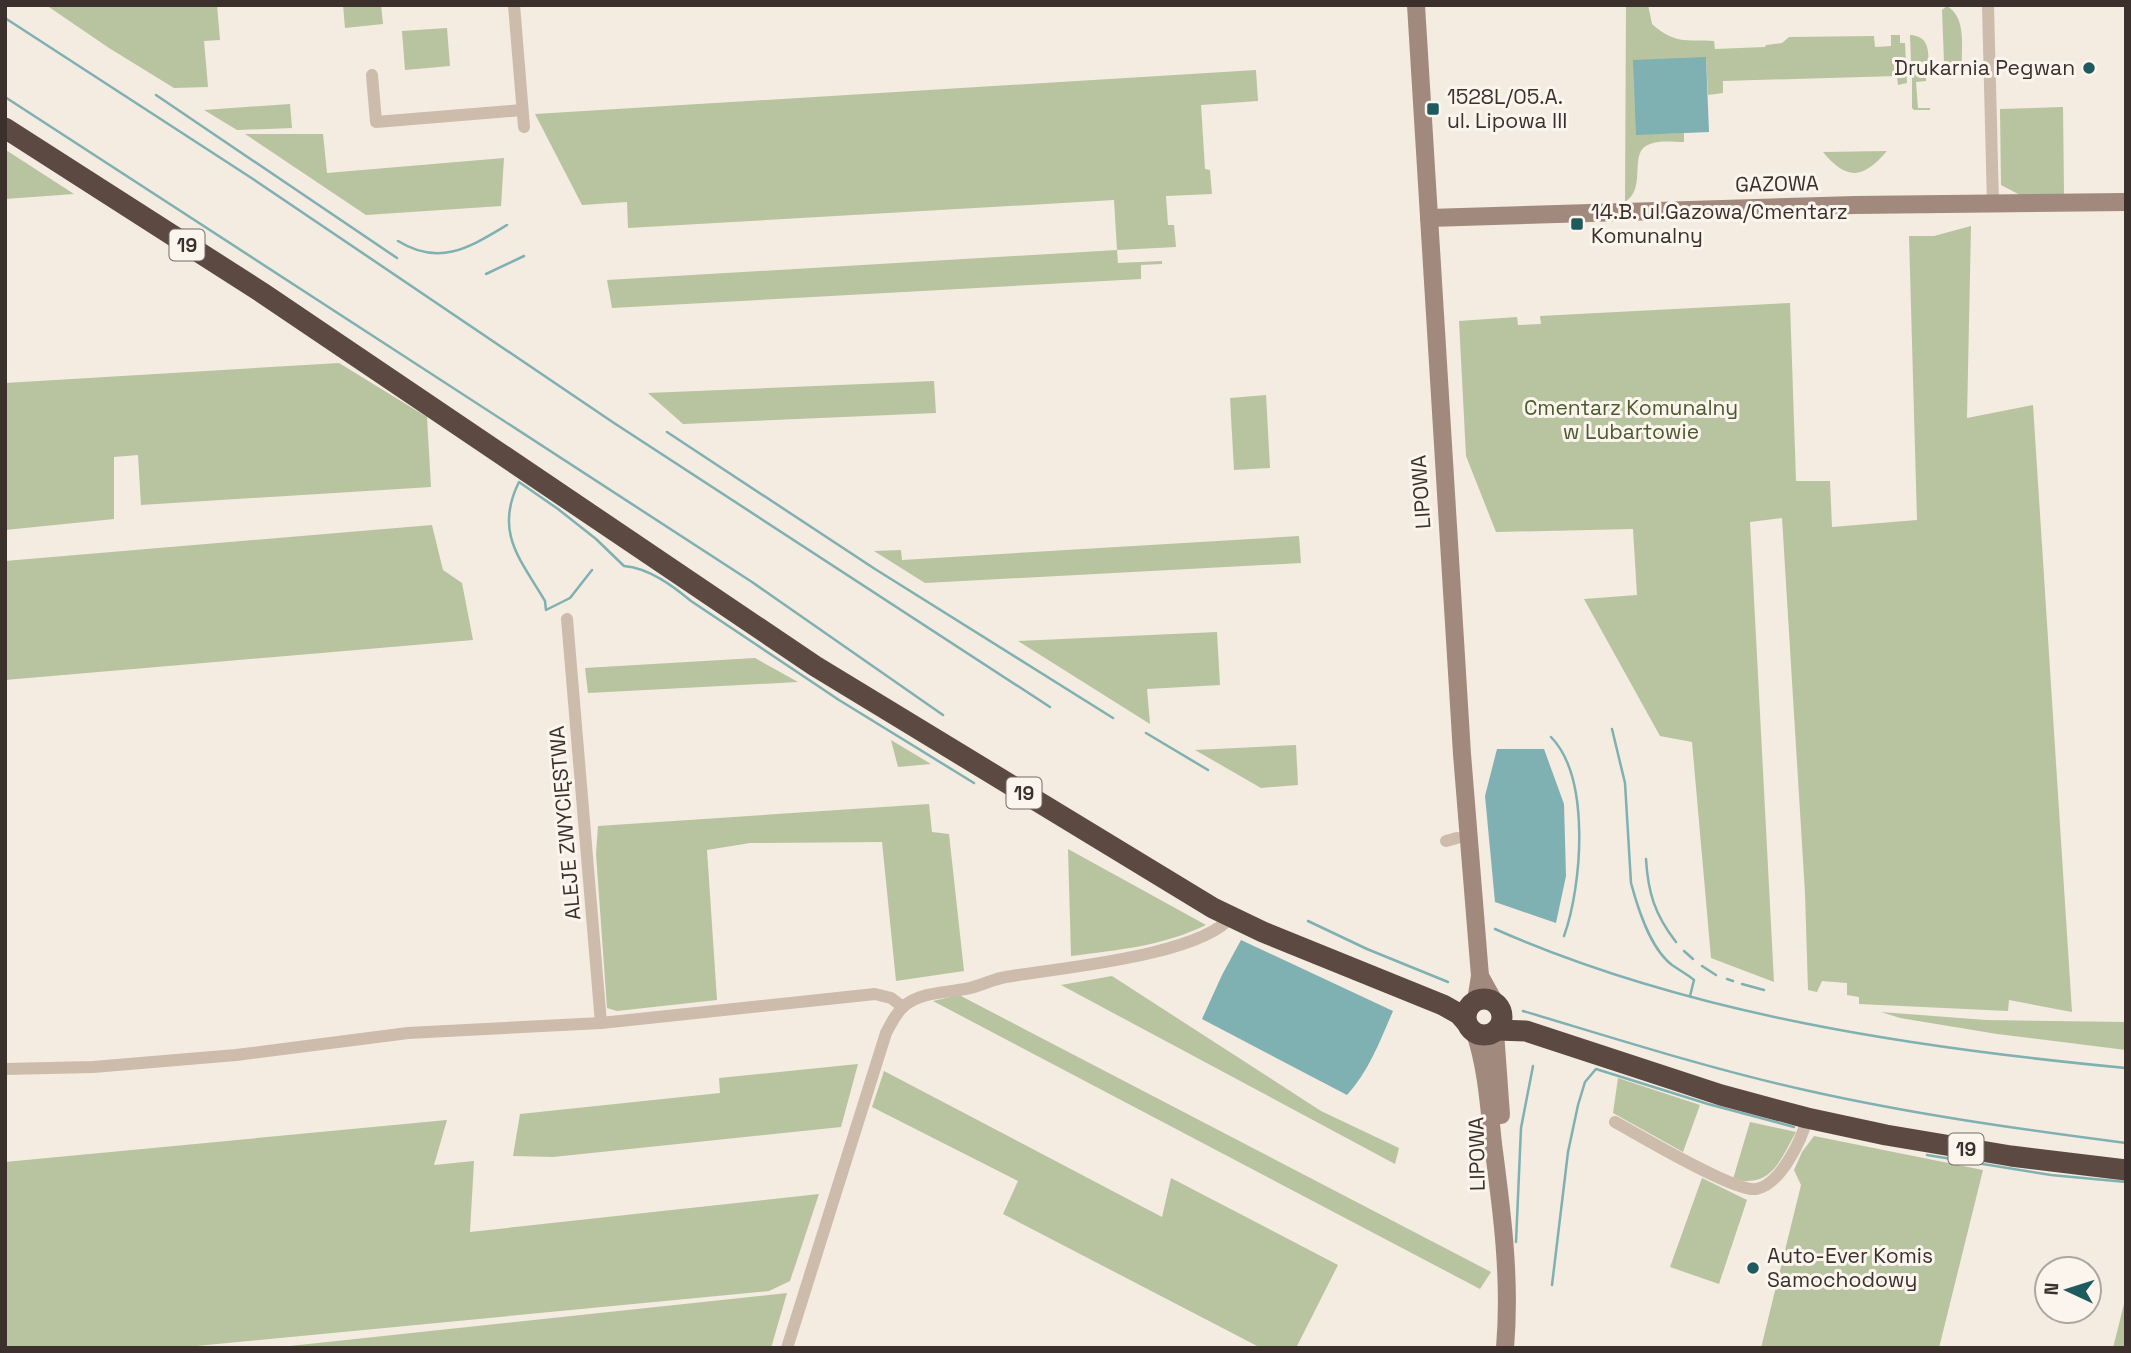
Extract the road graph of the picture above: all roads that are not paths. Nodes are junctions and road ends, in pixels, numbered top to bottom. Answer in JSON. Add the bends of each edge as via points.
{"nodes":[{"id":1,"x":514,"y":5,"type":"edge"},
{"id":2,"x":1416,"y":5,"type":"edge"},
{"id":3,"x":1988,"y":5,"type":"edge"},
{"id":4,"x":372,"y":75,"type":"dead end"},
{"id":5,"x":522,"y":110,"type":"junction"},
{"id":6,"x":524,"y":127,"type":"dead end"},
{"id":7,"x":5,"y":128,"type":"edge"},
{"id":8,"x":2126,"y":202,"type":"edge"},
{"id":9,"x":1993,"y":205,"type":"junction"},
{"id":10,"x":1429,"y":218,"type":"junction"},
{"id":11,"x":567,"y":619,"type":"dead end"},
{"id":12,"x":1232,"y":916,"type":"junction"},
{"id":13,"x":904,"y":1007,"type":"junction"},
{"id":14,"x":1485,"y":1018,"type":"junction"},
{"id":15,"x":601,"y":1023,"type":"junction"},
{"id":16,"x":5,"y":1069,"type":"edge"},
{"id":17,"x":1807,"y":1118,"type":"junction"},
{"id":18,"x":1615,"y":1122,"type":"dead end"},
{"id":19,"x":2126,"y":1170,"type":"edge"},
{"id":20,"x":787,"y":1348,"type":"edge"},
{"id":21,"x":1505,"y":1348,"type":"edge"}],
"edges":[{"from":1,"to":5,"type":"street"},
{"from":2,"to":10,"type":"street","name":"LIPOWA"},
{"from":3,"to":9,"type":"street"},
{"from":4,"to":5,"type":"street","via":[[376,122]]},
{"from":5,"to":6,"type":"street"},
{"from":7,"to":12,"type":"highway","number":"19","via":[[261,292],[815,666]]},
{"from":8,"to":9,"type":"street","name":"GAZOWA"},
{"from":9,"to":10,"type":"street","name":"GAZOWA","via":[[1837,205]]},
{"from":10,"to":14,"type":"street","name":"LIPOWA","via":[[1462,754]]},
{"from":11,"to":15,"type":"street","name":"ALEJE ZWYCIĘSTWA"},
{"from":12,"to":13,"type":"street","via":[[1220,929],[1175,947],[1004,977],[968,989],[928,994]]},
{"from":12,"to":14,"type":"highway","number":"19","via":[[1458,1014]]},
{"from":13,"to":15,"type":"street","via":[[875,994]]},
{"from":13,"to":20,"type":"street","via":[[886,1033]]},
{"from":14,"to":17,"type":"highway","number":"19","via":[[1721,1095]]},
{"from":14,"to":21,"type":"street","name":"LIPOWA","via":[[1485,1060],[1506,1259]]},
{"from":15,"to":16,"type":"street","via":[[408,1033],[236,1055]]},
{"from":17,"to":18,"type":"street","via":[[1783,1171],[1756,1189],[1722,1179]]},
{"from":17,"to":19,"type":"highway","number":"19","via":[[2011,1156]]}]}
